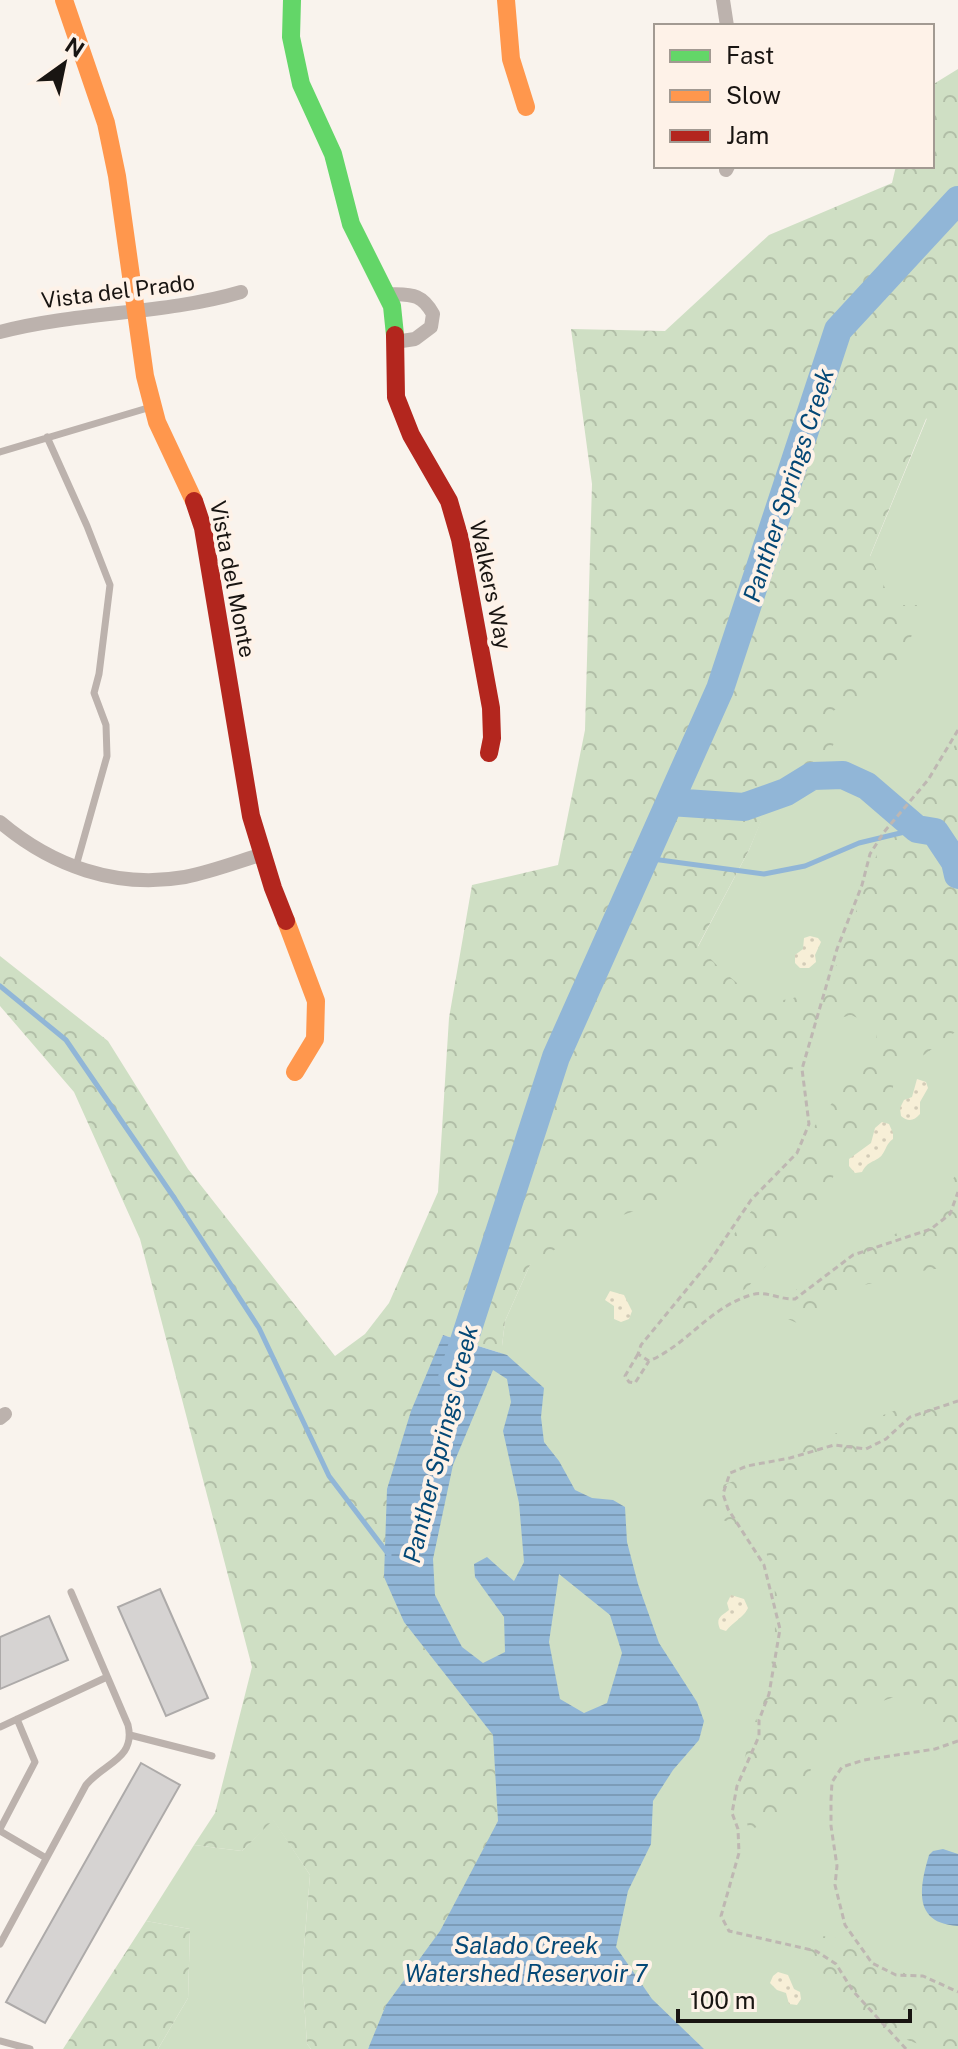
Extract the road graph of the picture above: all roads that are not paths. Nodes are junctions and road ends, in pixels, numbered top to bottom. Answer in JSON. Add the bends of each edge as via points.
{"nodes":[{"id":1,"x":64,"y":0,"type":"edge"},
{"id":2,"x":292,"y":0,"type":"edge"},
{"id":3,"x":506,"y":0,"type":"edge"},
{"id":4,"x":723,"y":0,"type":"edge"},
{"id":5,"x":727,"y":24,"type":"edge"},
{"id":6,"x":526,"y":107,"type":"dead end"},
{"id":7,"x":241,"y":292,"type":"dead end"},
{"id":8,"x":387,"y":294,"type":"junction"},
{"id":9,"x":136,"y":310,"type":"junction"},
{"id":10,"x":0,"y":332,"type":"edge"},
{"id":11,"x":395,"y":342,"type":"junction"},
{"id":12,"x":153,"y":406,"type":"junction"},
{"id":13,"x":47,"y":437,"type":"junction"},
{"id":14,"x":0,"y":452,"type":"edge"},
{"id":15,"x":489,"y":753,"type":"dead end"},
{"id":16,"x":0,"y":822,"type":"edge"},
{"id":17,"x":263,"y":854,"type":"junction"},
{"id":18,"x":75,"y":868,"type":"junction"},
{"id":19,"x":295,"y":1072,"type":"dead end"},
{"id":20,"x":71,"y":1592,"type":"dead end"},
{"id":21,"x":107,"y":1677,"type":"junction"},
{"id":22,"x":17,"y":1719,"type":"junction"},
{"id":23,"x":0,"y":1727,"type":"edge"},
{"id":24,"x":130,"y":1735,"type":"junction"},
{"id":25,"x":212,"y":1756,"type":"dead end"},
{"id":26,"x":0,"y":1830,"type":"edge"},
{"id":27,"x":46,"y":1858,"type":"junction"},
{"id":28,"x":0,"y":1944,"type":"edge"},
{"id":29,"x":0,"y":2041,"type":"edge"},
{"id":30,"x":30,"y":2049,"type":"edge"}],
"edges":[{"from":1,"to":9,"type":"street","name":"Vista del Monte","via":[[106,123]]},
{"from":2,"to":8,"type":"street","name":"Walkers Way","via":[[291,37],[301,84],[333,154],[351,224]]},
{"from":3,"to":6,"type":"street","via":[[511,59]]},
{"from":4,"to":5,"type":"street"},
{"from":7,"to":9,"type":"street","name":"Vista del Prado"},
{"from":8,"to":11,"type":"street","name":"Walkers Way"},
{"from":8,"to":11,"type":"street","via":[[425,300],[433,314],[431,327],[415,339]]},
{"from":9,"to":10,"type":"street","name":"Vista del Prado"},
{"from":9,"to":12,"type":"street","name":"Vista del Monte"},
{"from":11,"to":15,"type":"street","name":"Walkers Way","via":[[396,397],[449,501],[460,539],[491,708]]},
{"from":12,"to":13,"type":"lane"},
{"from":12,"to":17,"type":"street","name":"Vista del Monte","via":[[203,528],[251,816]]},
{"from":13,"to":14,"type":"lane"},
{"from":13,"to":18,"type":"lane","via":[[110,585],[94,693],[106,725],[107,756]]},
{"from":16,"to":18,"type":"street","via":[[35,849]]},
{"from":17,"to":18,"type":"street","via":[[163,880],[118,879]]},
{"from":17,"to":19,"type":"street","name":"Vista del Monte","via":[[316,1001],[315,1039]]},
{"from":20,"to":21,"type":"lane"},
{"from":21,"to":22,"type":"lane"},
{"from":21,"to":24,"type":"lane"},
{"from":22,"to":23,"type":"lane"},
{"from":22,"to":26,"type":"lane","via":[[35,1762]]},
{"from":24,"to":25,"type":"lane"},
{"from":24,"to":27,"type":"lane","via":[[120,1759],[86,1785]]},
{"from":26,"to":27,"type":"lane"},
{"from":27,"to":28,"type":"lane"},
{"from":29,"to":30,"type":"lane"}]}
